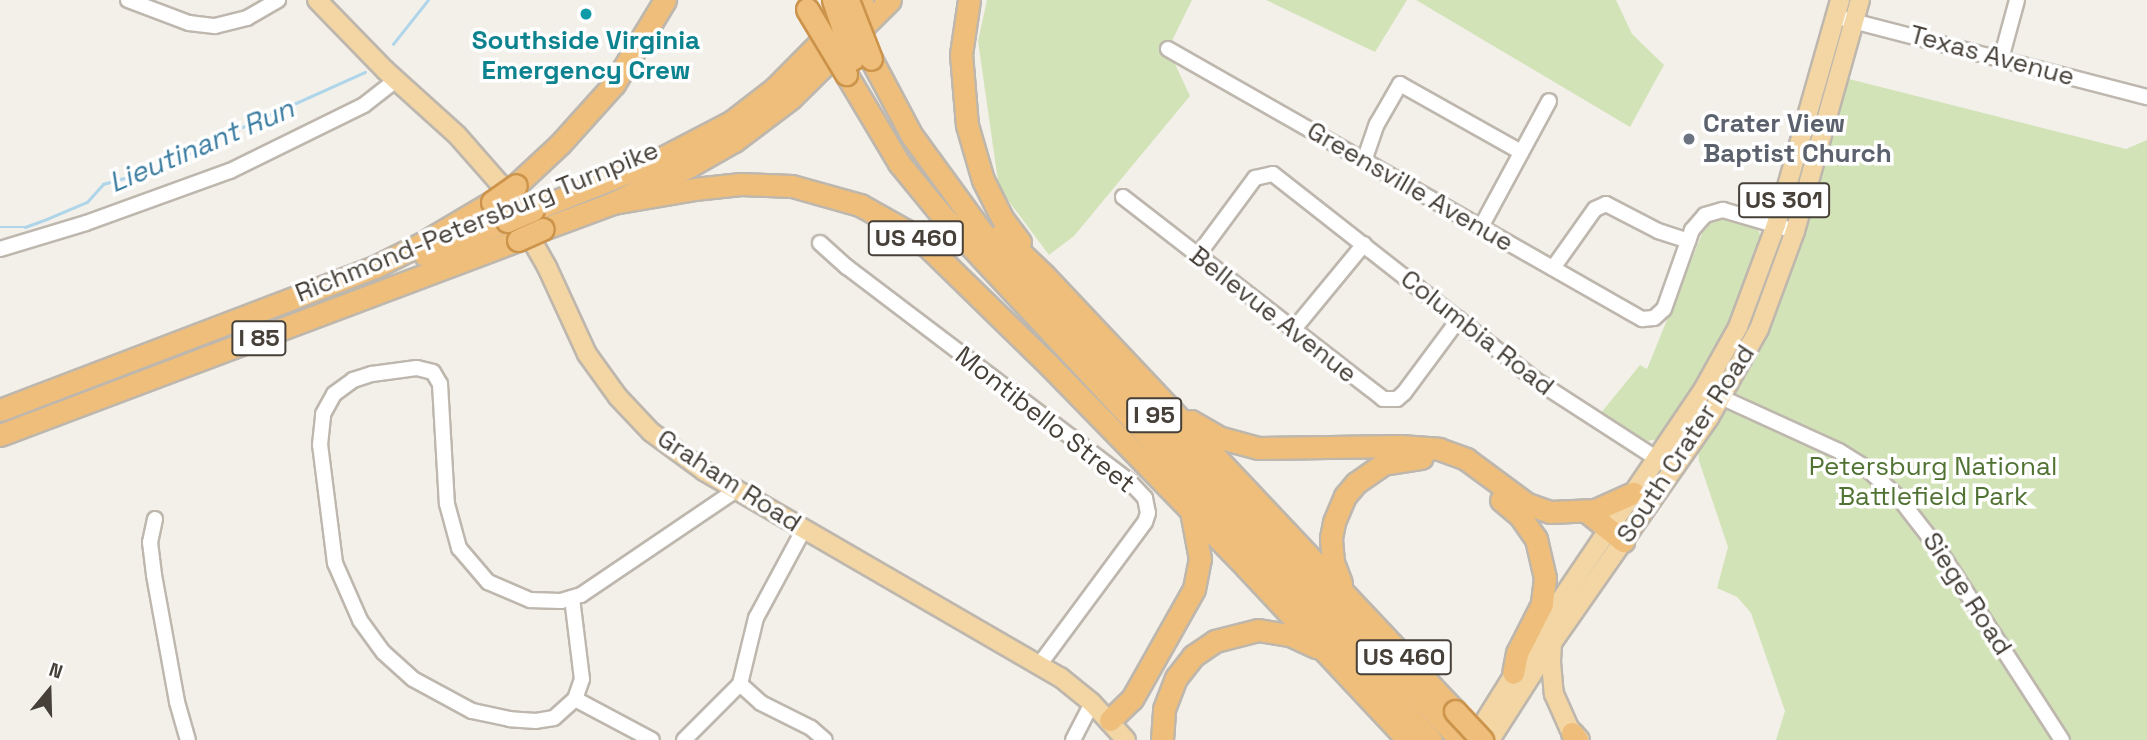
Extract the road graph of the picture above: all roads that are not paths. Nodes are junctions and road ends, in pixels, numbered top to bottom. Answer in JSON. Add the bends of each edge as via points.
{"nodes":[{"id":1,"x":128,"y":0,"type":"edge"},
{"id":2,"x":278,"y":0,"type":"edge"},
{"id":3,"x":317,"y":0,"type":"edge"},
{"id":4,"x":665,"y":0,"type":"edge"},
{"id":5,"x":832,"y":0,"type":"edge"},
{"id":6,"x":848,"y":0,"type":"edge"},
{"id":7,"x":862,"y":0,"type":"edge"},
{"id":8,"x":890,"y":0,"type":"edge"},
{"id":9,"x":969,"y":0,"type":"edge"},
{"id":10,"x":1840,"y":0,"type":"edge"},
{"id":11,"x":1860,"y":0,"type":"edge"},
{"id":12,"x":2017,"y":0,"type":"edge"},
{"id":13,"x":804,"y":4,"type":"edge"},
{"id":14,"x":1836,"y":18,"type":"junction"},
{"id":15,"x":1856,"y":21,"type":"junction"},
{"id":16,"x":1168,"y":49,"type":"dead end"},
{"id":17,"x":2001,"y":60,"type":"junction"},
{"id":18,"x":857,"y":64,"type":"junction"},
{"id":19,"x":396,"y":80,"type":"junction"},
{"id":20,"x":887,"y":90,"type":"junction"},
{"id":21,"x":2147,"y":97,"type":"edge"},
{"id":22,"x":1549,"y":101,"type":"dead end"},
{"id":23,"x":1521,"y":152,"type":"junction"},
{"id":24,"x":1364,"y":161,"type":"junction"},
{"id":25,"x":1123,"y":197,"type":"dead end"},
{"id":26,"x":612,"y":203,"type":"junction"},
{"id":27,"x":1776,"y":225,"type":"junction"},
{"id":28,"x":1481,"y":227,"type":"junction"},
{"id":29,"x":1795,"y":231,"type":"junction"},
{"id":30,"x":1688,"y":241,"type":"junction"},
{"id":31,"x":820,"y":243,"type":"dead end"},
{"id":32,"x":1364,"y":244,"type":"junction"},
{"id":33,"x":0,"y":249,"type":"edge"},
{"id":34,"x":1198,"y":256,"type":"junction"},
{"id":35,"x":1553,"y":268,"type":"junction"},
{"id":36,"x":1044,"y":275,"type":"junction"},
{"id":37,"x":330,"y":285,"type":"junction"},
{"id":38,"x":1017,"y":298,"type":"junction"},
{"id":39,"x":1459,"y":319,"type":"junction"},
{"id":40,"x":1294,"y":329,"type":"junction"},
{"id":41,"x":1703,"y":390,"type":"junction"},
{"id":42,"x":1722,"y":397,"type":"junction"},
{"id":43,"x":1165,"y":404,"type":"junction"},
{"id":44,"x":0,"y":410,"type":"edge"},
{"id":45,"x":0,"y":435,"type":"edge"},
{"id":46,"x":1657,"y":459,"type":"junction"},
{"id":47,"x":1142,"y":460,"type":"junction"},
{"id":48,"x":1673,"y":469,"type":"junction"},
{"id":49,"x":736,"y":490,"type":"junction"},
{"id":50,"x":1633,"y":493,"type":"junction"},
{"id":51,"x":1190,"y":509,"type":"junction"},
{"id":52,"x":1586,"y":512,"type":"junction"},
{"id":53,"x":155,"y":519,"type":"dead end"},
{"id":54,"x":804,"y":529,"type":"junction"},
{"id":55,"x":1615,"y":536,"type":"junction"},
{"id":56,"x":572,"y":598,"type":"junction"},
{"id":57,"x":1354,"y":602,"type":"junction"},
{"id":58,"x":1552,"y":643,"type":"junction"},
{"id":59,"x":1327,"y":653,"type":"junction"},
{"id":60,"x":1040,"y":664,"type":"junction"},
{"id":61,"x":1513,"y":673,"type":"junction"},
{"id":62,"x":740,"y":684,"type":"junction"},
{"id":63,"x":575,"y":699,"type":"junction"},
{"id":64,"x":1092,"y":703,"type":"junction"},
{"id":65,"x":1449,"y":717,"type":"junction"},
{"id":66,"x":1110,"y":720,"type":"junction"},
{"id":67,"x":1577,"y":738,"type":"edge"},
{"id":68,"x":1422,"y":739,"type":"edge"},
{"id":69,"x":188,"y":740,"type":"edge"},
{"id":70,"x":652,"y":740,"type":"edge"},
{"id":71,"x":684,"y":740,"type":"edge"},
{"id":72,"x":825,"y":740,"type":"edge"},
{"id":73,"x":1073,"y":740,"type":"edge"},
{"id":74,"x":1126,"y":740,"type":"edge"},
{"id":75,"x":1162,"y":740,"type":"edge"},
{"id":76,"x":1460,"y":740,"type":"edge"},
{"id":77,"x":1473,"y":740,"type":"edge"},
{"id":78,"x":1482,"y":740,"type":"edge"},
{"id":79,"x":1490,"y":740,"type":"edge"},
{"id":80,"x":2062,"y":740,"type":"edge"}],
"edges":[{"from":1,"to":2,"type":"street","via":[[189,23],[215,26],[247,18]]},
{"from":3,"to":19,"type":"main road","name":"Graham Road"},
{"from":4,"to":37,"type":"highway","name":"Richmond-Petersburg Turnpike","number":"I 85","bridge":true,"via":[[614,84],[569,136],[516,185],[421,244]]},
{"from":5,"to":18,"type":"highway","number":"I 95","bridge":true},
{"from":6,"to":18,"type":"highway","number":"I 95","bridge":true},
{"from":7,"to":37,"type":"highway","bridge":true,"via":[[775,88],[731,122],[654,162],[380,274]]},
{"from":8,"to":26,"type":"highway","name":"Richmond-Petersburg Turnpike","number":"I 85","via":[[761,122],[711,155]]},
{"from":9,"to":36,"type":"highway","via":[[961,64],[970,137],[993,201]]},
{"from":10,"to":14,"type":"main road","name":"South Crater Road","number":"US 301"},
{"from":11,"to":15,"type":"main road","name":"South Crater Road","number":"US 301"},
{"from":12,"to":17,"type":"street"},
{"from":13,"to":18,"type":"highway","bridge":true},
{"from":14,"to":15,"type":"street","name":"Texas Avenue"},
{"from":14,"to":27,"type":"main road","name":"South Crater Road","number":"US 301"},
{"from":15,"to":17,"type":"street","name":"Texas Avenue"},
{"from":15,"to":29,"type":"main road","name":"South Crater Road","number":"US 301"},
{"from":16,"to":24,"type":"street","name":"Greensville Avenue"},
{"from":17,"to":21,"type":"street","name":"Texas Avenue"},
{"from":18,"to":20,"type":"highway","number":"I 95"},
{"from":18,"to":38,"type":"highway","number":"I 95","via":[[893,137],[940,213]]},
{"from":19,"to":33,"type":"street","via":[[364,105],[218,176]]},
{"from":19,"to":49,"type":"main road","name":"Graham Road","via":[[457,135],[500,184],[542,257],[586,354],[618,397],[677,453]]},
{"from":20,"to":36,"type":"highway","number":"US 460","via":[[907,110],[991,224]]},
{"from":20,"to":65,"type":"highway","number":"I 95","via":[[932,165],[982,232]]},
{"from":22,"to":23,"type":"street"},
{"from":23,"to":24,"type":"street","via":[[1401,84],[1377,124]]},
{"from":23,"to":28,"type":"street"},
{"from":24,"to":28,"type":"street","name":"Greensville Avenue"},
{"from":25,"to":34,"type":"street","name":"Bellevue Avenue"},
{"from":26,"to":45,"type":"highway","name":"Richmond-Petersburg Turnpike","number":"I 85","bridge":true},
{"from":26,"to":47,"type":"highway","number":"US 460","via":[[694,188],[768,184],[811,189],[860,205],[926,245]]},
{"from":27,"to":29,"type":"street"},
{"from":27,"to":30,"type":"street","via":[[1717,211],[1698,222]]},
{"from":27,"to":41,"type":"main road","name":"South Crater Road","number":"US 301","via":[[1752,296]]},
{"from":28,"to":35,"type":"street","name":"Greensville Avenue"},
{"from":29,"to":42,"type":"main road","name":"South Crater Road","number":"US 301","via":[[1766,315]]},
{"from":30,"to":35,"type":"street","via":[[1658,231],[1611,205],[1600,205]]},
{"from":30,"to":35,"type":"street","name":"Greensville Avenue","via":[[1664,309],[1654,318],[1642,319]]},
{"from":31,"to":60,"type":"street","name":"Montibello Street","via":[[1145,498],[1145,522]]},
{"from":32,"to":34,"type":"street","name":"Columbia Road","via":[[1273,174],[1259,175]]},
{"from":32,"to":39,"type":"street","name":"Columbia Road"},
{"from":32,"to":40,"type":"street"},
{"from":34,"to":40,"type":"street","name":"Bellevue Avenue"},
{"from":36,"to":43,"type":"highway","number":"US 460"},
{"from":37,"to":44,"type":"highway","name":"Richmond-Petersburg Turnpike","number":"I 85"},
{"from":38,"to":47,"type":"highway"},
{"from":38,"to":68,"type":"highway","number":"I 95"},
{"from":39,"to":40,"type":"street","name":"Bellevue Avenue","via":[[1402,396],[1383,399]]},
{"from":39,"to":46,"type":"street","name":"Columbia Road","via":[[1540,383]]},
{"from":41,"to":42,"type":"street","name":"Siege Road"},
{"from":41,"to":46,"type":"main road","name":"South Crater Road","number":"US 301"},
{"from":42,"to":48,"type":"main road","name":"South Crater Road","number":"US 301"},
{"from":42,"to":80,"type":"street","name":"Siege Road","via":[[1839,451],[1899,498],[1937,547]]},
{"from":43,"to":52,"type":"highway","via":[[1221,438],[1258,448],[1439,449],[1466,459],[1539,509]]},
{"from":43,"to":57,"type":"highway","number":"US 460"},
{"from":46,"to":48,"type":"street","name":"Columbia Road"},
{"from":46,"to":50,"type":"main road","name":"South Crater Road","number":"US 301"},
{"from":47,"to":51,"type":"highway","number":"US 460"},
{"from":48,"to":55,"type":"main road","name":"South Crater Road","number":"US 301"},
{"from":49,"to":54,"type":"main road","name":"Graham Road"},
{"from":49,"to":56,"type":"street"},
{"from":50,"to":52,"type":"highway"},
{"from":50,"to":55,"type":"main road","name":"South Crater Road","number":"US 301"},
{"from":51,"to":59,"type":"highway","number":"US 460"},
{"from":51,"to":66,"type":"highway","via":[[1199,559],[1194,589],[1132,699]]},
{"from":52,"to":55,"type":"highway"},
{"from":53,"to":69,"type":"street","via":[[150,542],[153,575]]},
{"from":54,"to":60,"type":"main road","name":"Graham Road"},
{"from":54,"to":62,"type":"street","via":[[756,618]]},
{"from":55,"to":58,"type":"main road","name":"South Crater Road","number":"US 301"},
{"from":55,"to":61,"type":"main road","name":"South Crater Road","number":"US 301"},
{"from":56,"to":63,"type":"street","via":[[583,667]]},
{"from":56,"to":63,"type":"street","via":[[546,601],[514,595],[488,582],[467,561],[448,511],[438,377],[427,369],[394,370],[343,386],[328,404],[320,444],[330,534],[347,597],[372,638],[413,679],[472,711],[544,721],[561,714]]},
{"from":57,"to":61,"type":"highway","via":[[1336,572],[1331,552],[1334,522],[1345,496],[1371,471],[1396,460],[1419,457],[1450,463],[1513,509],[1530,528],[1540,551],[1545,578],[1542,604],[1517,653]]},
{"from":57,"to":65,"type":"highway","number":"US 460"},
{"from":58,"to":67,"type":"main road","via":[[1554,694]]},
{"from":58,"to":79,"type":"main road","name":"South Crater Road","number":"US 301"},
{"from":59,"to":68,"type":"highway","number":"US 460"},
{"from":59,"to":75,"type":"highway","via":[[1273,631],[1243,631],[1215,641],[1193,656],[1176,678],[1164,709]]},
{"from":60,"to":64,"type":"main road","name":"Graham Road"},
{"from":61,"to":77,"type":"main road","name":"South Crater Road","number":"US 301"},
{"from":62,"to":71,"type":"street"},
{"from":62,"to":72,"type":"street","via":[[761,703]]},
{"from":63,"to":70,"type":"street"},
{"from":64,"to":66,"type":"main road","name":"Graham Road"},
{"from":64,"to":73,"type":"street"},
{"from":65,"to":76,"type":"highway","number":"I 95"},
{"from":65,"to":78,"type":"highway","number":"US 460","bridge":true},
{"from":66,"to":74,"type":"main road","name":"Graham Road"}]}
